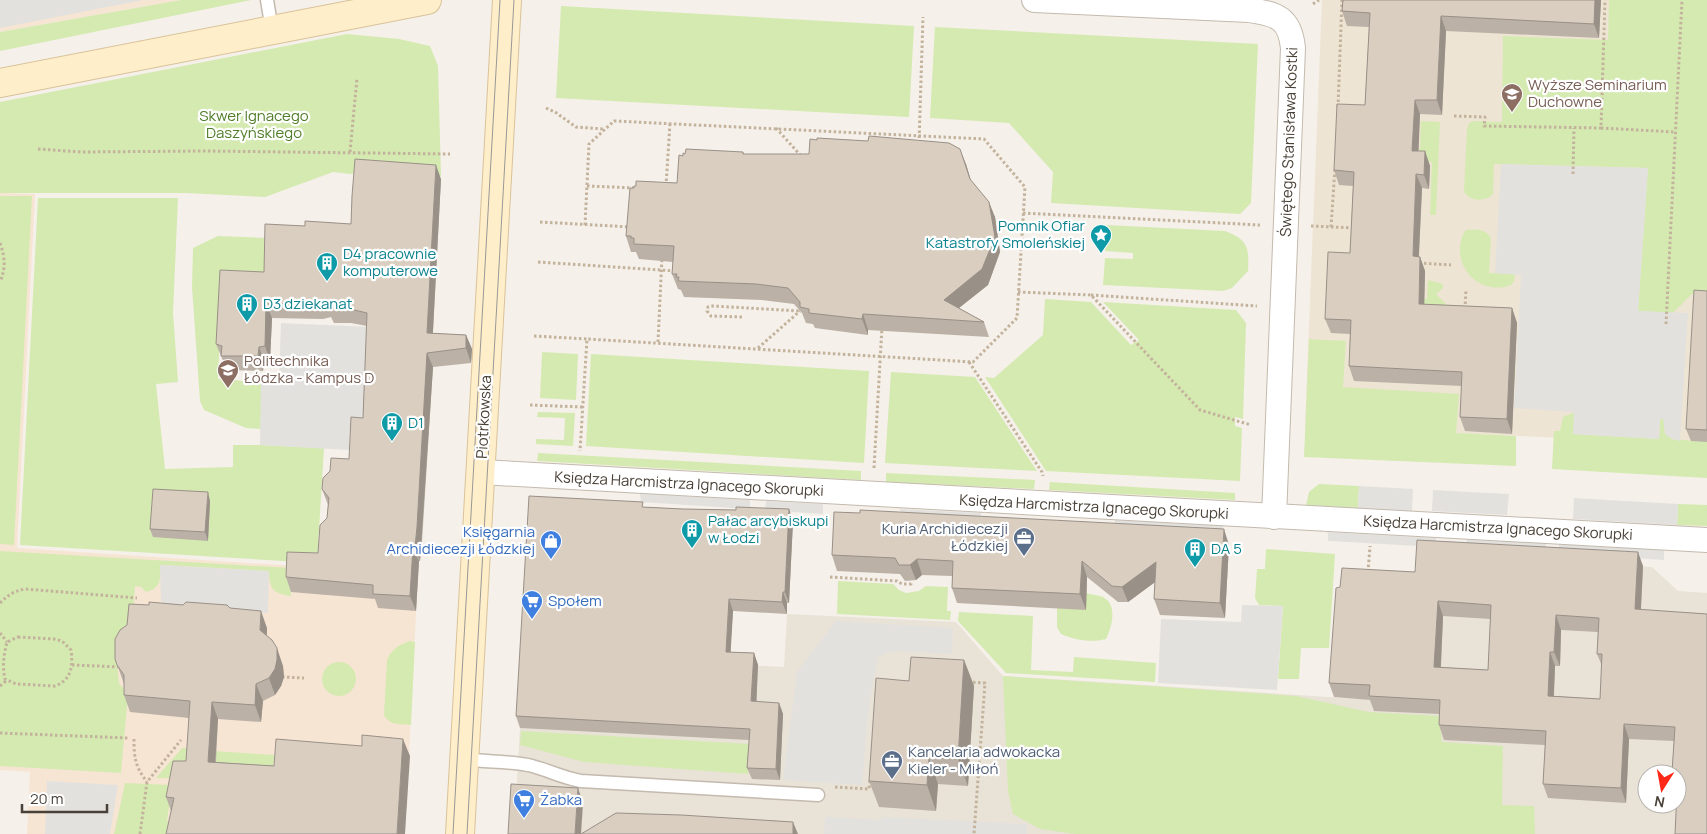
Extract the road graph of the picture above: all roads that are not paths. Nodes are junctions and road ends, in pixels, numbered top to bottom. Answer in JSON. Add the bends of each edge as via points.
{"nodes":[{"id":1,"x":267,"y":0,"type":"edge"},
{"id":2,"x":427,"y":0,"type":"edge"},
{"id":3,"x":507,"y":0,"type":"edge"},
{"id":4,"x":1034,"y":0,"type":"edge"},
{"id":5,"x":272,"y":30,"type":"junction"},
{"id":6,"x":0,"y":83,"type":"edge"},
{"id":7,"x":481,"y":472,"type":"junction"},
{"id":8,"x":1274,"y":516,"type":"junction"},
{"id":9,"x":1707,"y":540,"type":"edge"},
{"id":10,"x":464,"y":759,"type":"junction"},
{"id":11,"x":818,"y":795,"type":"dead end"},
{"id":12,"x":460,"y":834,"type":"edge"}],
"edges":[{"from":1,"to":5,"type":"lane"},
{"from":2,"to":5,"type":"street"},
{"from":3,"to":7,"type":"street","name":"Piotrkowska"},
{"from":4,"to":8,"type":"street","name":"Świętego Stanisława Kostki","via":[[1269,13],[1282,20],[1292,33]]},
{"from":5,"to":6,"type":"street"},
{"from":7,"to":8,"type":"street","name":"Księdza Harcmistrza Ignacego Skorupki"},
{"from":7,"to":10,"type":"street","name":"Piotrkowska"},
{"from":8,"to":9,"type":"street","name":"Księdza Harcmistrza Ignacego Skorupki"},
{"from":10,"to":11,"type":"lane","via":[[511,762],[581,781]]},
{"from":10,"to":12,"type":"street","name":"Piotrkowska"}]}
